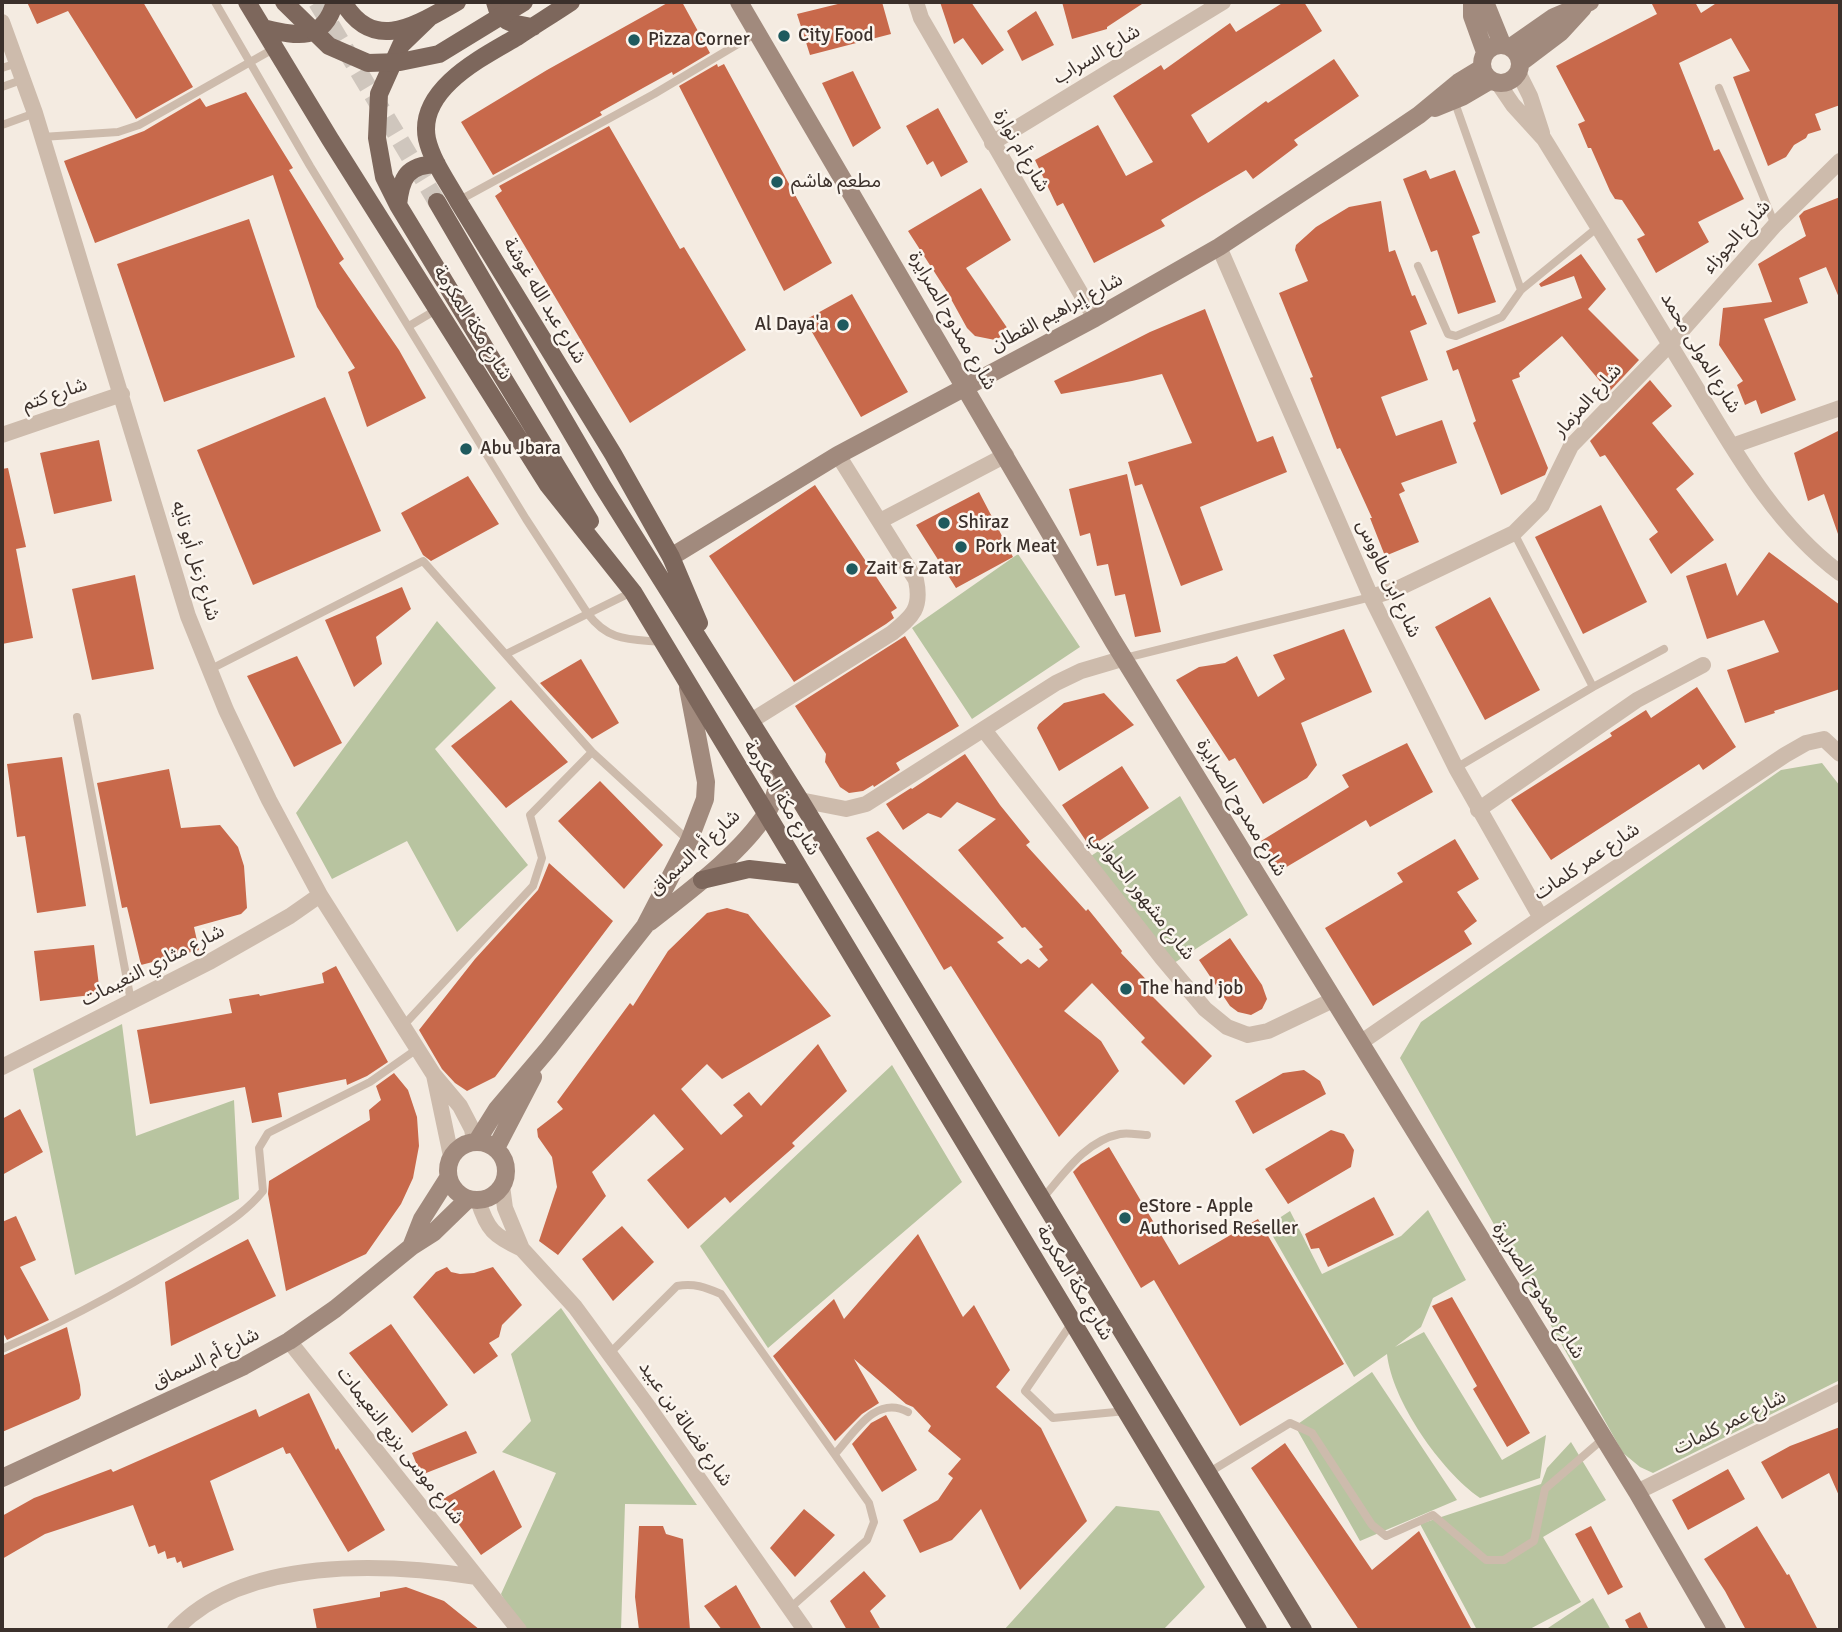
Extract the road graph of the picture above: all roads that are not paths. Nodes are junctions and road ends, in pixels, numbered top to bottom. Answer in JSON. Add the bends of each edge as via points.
{"nodes":[{"id":1,"x":215,"y":2,"type":"edge"},
{"id":2,"x":247,"y":2,"type":"edge"},
{"id":3,"x":284,"y":2,"type":"edge"},
{"id":4,"x":335,"y":2,"type":"edge"},
{"id":5,"x":343,"y":2,"type":"edge"},
{"id":6,"x":495,"y":2,"type":"edge"},
{"id":7,"x":524,"y":2,"type":"edge"},
{"id":8,"x":571,"y":2,"type":"edge"},
{"id":9,"x":739,"y":2,"type":"edge"},
{"id":10,"x":916,"y":2,"type":"edge"},
{"id":11,"x":1223,"y":2,"type":"edge"},
{"id":12,"x":1472,"y":2,"type":"edge"},
{"id":13,"x":1485,"y":2,"type":"edge"},
{"id":14,"x":1589,"y":2,"type":"edge"},
{"id":15,"x":451,"y":3,"type":"edge"},
{"id":16,"x":429,"y":18,"type":"junction"},
{"id":17,"x":2,"y":22,"type":"edge"},
{"id":18,"x":533,"y":27,"type":"junction"},
{"id":19,"x":262,"y":28,"type":"junction"},
{"id":20,"x":758,"y":33,"type":"junction"},
{"id":21,"x":275,"y":48,"type":"junction"},
{"id":22,"x":249,"y":63,"type":"junction"},
{"id":23,"x":1501,"y":64,"type":"junction"},
{"id":24,"x":9,"y":65,"type":"edge"},
{"id":25,"x":24,"y":79,"type":"junction"},
{"id":26,"x":2,"y":87,"type":"edge"},
{"id":27,"x":1719,"y":88,"type":"dead end"},
{"id":28,"x":1454,"y":100,"type":"junction"},
{"id":29,"x":35,"y":114,"type":"junction"},
{"id":30,"x":1419,"y":115,"type":"junction"},
{"id":31,"x":2,"y":125,"type":"edge"},
{"id":32,"x":42,"y":137,"type":"junction"},
{"id":33,"x":1544,"y":139,"type":"junction"},
{"id":34,"x":992,"y":143,"type":"junction"},
{"id":35,"x":1840,"y":162,"type":"edge"},
{"id":36,"x":437,"y":164,"type":"junction"},
{"id":37,"x":458,"y":201,"type":"junction"},
{"id":38,"x":437,"y":202,"type":"tunnel mouth"},
{"id":39,"x":398,"y":205,"type":"junction"},
{"id":40,"x":1775,"y":225,"type":"junction"},
{"id":41,"x":1598,"y":227,"type":"junction"},
{"id":42,"x":1219,"y":247,"type":"junction"},
{"id":43,"x":1419,"y":267,"type":"dead end"},
{"id":44,"x":1521,"y":290,"type":"junction"},
{"id":45,"x":438,"y":309,"type":"junction"},
{"id":46,"x":1095,"y":318,"type":"junction"},
{"id":47,"x":409,"y":326,"type":"junction"},
{"id":48,"x":1670,"y":344,"type":"junction"},
{"id":49,"x":966,"y":386,"type":"junction"},
{"id":50,"x":122,"y":394,"type":"junction"},
{"id":51,"x":1840,"y":408,"type":"edge"},
{"id":52,"x":2,"y":435,"type":"edge"},
{"id":53,"x":1732,"y":446,"type":"junction"},
{"id":54,"x":838,"y":455,"type":"junction"},
{"id":55,"x":1006,"y":455,"type":"junction"},
{"id":56,"x":880,"y":521,"type":"junction"},
{"id":57,"x":1514,"y":533,"type":"junction"},
{"id":58,"x":671,"y":557,"type":"junction"},
{"id":59,"x":1840,"y":573,"type":"edge"},
{"id":60,"x":632,"y":591,"type":"junction"},
{"id":61,"x":1371,"y":597,"type":"junction"},
{"id":62,"x":588,"y":614,"type":"junction"},
{"id":63,"x":662,"y":642,"type":"junction"},
{"id":64,"x":1664,"y":649,"type":"dead end"},
{"id":65,"x":506,"y":654,"type":"junction"},
{"id":66,"x":1125,"y":658,"type":"junction"},
{"id":67,"x":1703,"y":665,"type":"dead end"},
{"id":68,"x":209,"y":670,"type":"junction"},
{"id":69,"x":720,"y":671,"type":"junction"},
{"id":70,"x":1593,"y":687,"type":"junction"},
{"id":71,"x":688,"y":688,"type":"junction"},
{"id":72,"x":77,"y":717,"type":"dead end"},
{"id":73,"x":751,"y":721,"type":"junction"},
{"id":74,"x":984,"y":730,"type":"junction"},
{"id":75,"x":1840,"y":734,"type":"edge"},
{"id":76,"x":1824,"y":740,"type":"junction"},
{"id":77,"x":592,"y":752,"type":"junction"},
{"id":78,"x":1840,"y":754,"type":"edge"},
{"id":79,"x":779,"y":766,"type":"junction"},
{"id":80,"x":1456,"y":768,"type":"junction"},
{"id":81,"x":800,"y":800,"type":"junction"},
{"id":82,"x":1478,"y":810,"type":"junction"},
{"id":83,"x":766,"y":814,"type":"junction"},
{"id":84,"x":689,"y":841,"type":"junction"},
{"id":85,"x":803,"y":875,"type":"junction"},
{"id":86,"x":702,"y":880,"type":"junction"},
{"id":87,"x":320,"y":895,"type":"junction"},
{"id":88,"x":1541,"y":918,"type":"junction"},
{"id":89,"x":645,"y":926,"type":"junction"},
{"id":90,"x":1333,"y":1000,"type":"junction"},
{"id":91,"x":131,"y":1001,"type":"junction"},
{"id":92,"x":403,"y":1026,"type":"junction"},
{"id":93,"x":1360,"y":1043,"type":"junction"},
{"id":94,"x":417,"y":1049,"type":"junction"},
{"id":95,"x":548,"y":1049,"type":"junction"},
{"id":96,"x":2,"y":1067,"type":"edge"},
{"id":97,"x":434,"y":1075,"type":"junction"},
{"id":98,"x":1147,"y":1135,"type":"dead end"},
{"id":99,"x":476,"y":1141,"type":"junction"},
{"id":100,"x":496,"y":1148,"type":"junction"},
{"id":101,"x":451,"y":1156,"type":"junction"},
{"id":102,"x":448,"y":1178,"type":"junction"},
{"id":103,"x":502,"y":1186,"type":"junction"},
{"id":104,"x":473,"y":1199,"type":"junction"},
{"id":105,"x":1042,"y":1199,"type":"junction"},
{"id":106,"x":411,"y":1247,"type":"junction"},
{"id":107,"x":522,"y":1249,"type":"junction"},
{"id":108,"x":1073,"y":1321,"type":"junction"},
{"id":109,"x":289,"y":1340,"type":"junction"},
{"id":110,"x":2,"y":1349,"type":"edge"},
{"id":111,"x":609,"y":1354,"type":"junction"},
{"id":112,"x":1840,"y":1392,"type":"edge"},
{"id":113,"x":1126,"y":1411,"type":"junction"},
{"id":114,"x":908,"y":1412,"type":"dead end"},
{"id":115,"x":1604,"y":1438,"type":"junction"},
{"id":116,"x":835,"y":1454,"type":"junction"},
{"id":117,"x":1208,"y":1473,"type":"junction"},
{"id":118,"x":2,"y":1478,"type":"edge"},
{"id":119,"x":1637,"y":1492,"type":"junction"},
{"id":120,"x":477,"y":1577,"type":"junction"},
{"id":121,"x":790,"y":1608,"type":"junction"},
{"id":122,"x":176,"y":1630,"type":"edge"},
{"id":123,"x":519,"y":1630,"type":"edge"},
{"id":124,"x":806,"y":1630,"type":"edge"},
{"id":125,"x":1258,"y":1630,"type":"edge"},
{"id":126,"x":1303,"y":1630,"type":"edge"},
{"id":127,"x":1717,"y":1630,"type":"edge"}],
"edges":[{"from":1,"to":22,"type":"lane"},
{"from":2,"to":19,"type":"main road","name":"شارع مكة المكرمة"},
{"from":3,"to":7,"type":"main road","bridge":true,"via":[[329,46],[368,63],[439,54]]},
{"from":4,"to":19,"type":"main road","via":[[319,30],[297,36]]},
{"from":5,"to":16,"type":"main road","via":[[358,22],[382,32]]},
{"from":6,"to":18,"type":"main road","via":[[498,13],[512,24]]},
{"from":8,"to":18,"type":"main road","name":"شارع عبد الله غوشة"},
{"from":9,"to":20,"type":"street","name":"شارع ممدوح الصرايرة"},
{"from":10,"to":34,"type":"street","name":"شارع أم نوارة"},
{"from":11,"to":34,"type":"street","name":"شارع السراب"},
{"from":12,"to":23,"type":"street","via":[[1472,16]]},
{"from":13,"to":23,"type":"street"},
{"from":14,"to":23,"type":"street","name":"شارع إبراهيم القطان","via":[[1561,32]]},
{"from":15,"to":16,"type":"main road"},
{"from":16,"to":39,"type":"main road","via":[[401,45],[379,94],[377,138],[384,177]]},
{"from":17,"to":24,"type":"street","name":"شارع زعل أبو تايه"},
{"from":18,"to":36,"type":"main road","name":"شارع عبد الله غوشة","via":[[461,71],[437,96],[427,137]]},
{"from":19,"to":21,"type":"main road","name":"شارع مكة المكرمة"},
{"from":20,"to":37,"type":"lane"},
{"from":20,"to":49,"type":"street","name":"شارع ممدوح الصرايرة"},
{"from":21,"to":22,"type":"lane"},
{"from":21,"to":45,"type":"main road","name":"شارع مكة المكرمة"},
{"from":22,"to":32,"type":"lane","via":[[139,125],[118,132]]},
{"from":22,"to":47,"type":"lane"},
{"from":23,"to":28,"type":"street","name":"شارع إبراهيم القطان"},
{"from":23,"to":30,"type":"street","name":"شارع إبراهيم القطان","via":[[1459,82]]},
{"from":23,"to":33,"type":"street","name":"شارع المولى محمد","via":[[1530,96]]},
{"from":23,"to":33,"type":"street","name":"شارع المولى محمد","via":[[1513,105]]},
{"from":24,"to":25,"type":"street","name":"شارع زعل أبو تايه"},
{"from":25,"to":26,"type":"lane"},
{"from":25,"to":29,"type":"street","name":"شارع زعل أبو تايه"},
{"from":27,"to":40,"type":"lane"},
{"from":28,"to":30,"type":"street","name":"شارع إبراهيم القطان"},
{"from":28,"to":44,"type":"lane"},
{"from":29,"to":31,"type":"lane"},
{"from":29,"to":32,"type":"street","name":"شارع زعل أبو تايه"},
{"from":30,"to":42,"type":"street","name":"شارع إبراهيم القطان"},
{"from":32,"to":50,"type":"street","name":"شارع زعل أبو تايه"},
{"from":33,"to":41,"type":"street","name":"شارع المولى محمد"},
{"from":34,"to":46,"type":"street","name":"شارع أم نوارة"},
{"from":35,"to":40,"type":"street","name":"شارع الجوزاء"},
{"from":36,"to":37,"type":"main road","name":"شارع عبد الله غوشة"},
{"from":36,"to":39,"type":"main road","via":[[410,171],[400,185]]},
{"from":37,"to":58,"type":"main road","name":"شارع عبد الله غوشة"},
{"from":38,"to":69,"type":"main road","name":"شارع مكة المكرمة","via":[[602,485]]},
{"from":39,"to":60,"type":"main road"},
{"from":40,"to":48,"type":"street","name":"شارع الجوزاء"},
{"from":41,"to":44,"type":"lane"},
{"from":41,"to":48,"type":"street","name":"شارع المولى محمد"},
{"from":42,"to":46,"type":"street","name":"شارع إبراهيم القطان"},
{"from":42,"to":61,"type":"street","name":"شارع ابن طاووس"},
{"from":43,"to":44,"type":"lane","via":[[1447,334],[1456,336],[1502,317]]},
{"from":45,"to":47,"type":"lane"},
{"from":45,"to":60,"type":"main road","name":"شارع مكة المكرمة","via":[[548,485]]},
{"from":46,"to":49,"type":"street","name":"شارع إبراهيم القطان"},
{"from":47,"to":62,"type":"lane"},
{"from":48,"to":53,"type":"street","name":"شارع المولى محمد"},
{"from":48,"to":57,"type":"street","name":"شارع المزمار","via":[[1571,446],[1542,505]]},
{"from":49,"to":54,"type":"street","name":"شارع إبراهيم القطان"},
{"from":49,"to":55,"type":"street","name":"شارع ممدوح الصرايرة"},
{"from":50,"to":52,"type":"street","name":"شارع كتم"},
{"from":50,"to":68,"type":"street","name":"شارع زعل أبو تايه","via":[[188,616]]},
{"from":51,"to":53,"type":"street"},
{"from":53,"to":59,"type":"street","name":"شارع المولى محمد","via":[[1785,520],[1816,555]]},
{"from":54,"to":56,"type":"street"},
{"from":54,"to":58,"type":"street","name":"شارع إبراهيم القطان"},
{"from":55,"to":56,"type":"street"},
{"from":55,"to":66,"type":"street","name":"شارع ممدوح الصرايرة"},
{"from":56,"to":73,"type":"street","via":[[916,580],[916,609],[892,633]]},
{"from":57,"to":61,"type":"street","name":"شارع المزمار"},
{"from":57,"to":70,"type":"lane"},
{"from":58,"to":69,"type":"main road","name":"شارع عبد الله غوشة"},
{"from":60,"to":62,"type":"lane"},
{"from":60,"to":63,"type":"main road","name":"شارع مكة المكرمة"},
{"from":61,"to":66,"type":"lane"},
{"from":61,"to":80,"type":"street","name":"شارع ابن طاووس"},
{"from":62,"to":63,"type":"lane","via":[[613,637]]},
{"from":62,"to":65,"type":"lane"},
{"from":63,"to":71,"type":"main road","name":"شارع مكة المكرمة"},
{"from":64,"to":70,"type":"lane"},
{"from":65,"to":68,"type":"lane","via":[[423,561]]},
{"from":65,"to":77,"type":"lane"},
{"from":66,"to":74,"type":"street","via":[[1056,683]]},
{"from":66,"to":90,"type":"street","name":"شارع ممدوح الصرايرة"},
{"from":67,"to":82,"type":"street","via":[[1637,701]]},
{"from":68,"to":87,"type":"street","name":"شارع زعل أبو تايه"},
{"from":69,"to":73,"type":"main road","name":"شارع مكة المكرمة"},
{"from":70,"to":80,"type":"lane"},
{"from":71,"to":83,"type":"main road","name":"شارع مكة المكرمة"},
{"from":71,"to":84,"type":"street","name":"شارع أم السماق","via":[[706,782],[705,799]]},
{"from":72,"to":91,"type":"lane"},
{"from":73,"to":79,"type":"main road","name":"شارع مكة المكرمة"},
{"from":74,"to":81,"type":"street","via":[[866,804],[845,809]]},
{"from":74,"to":90,"type":"street","name":"شارع مشهور الحلواني","via":[[1162,958],[1205,1009],[1227,1027],[1248,1035],[1268,1031]]},
{"from":75,"to":76,"type":"street","name":"شارع عمر كلمات"},
{"from":76,"to":78,"type":"street"},
{"from":76,"to":88,"type":"street","name":"شارع عمر كلمات","via":[[1806,743],[1785,755]]},
{"from":77,"to":84,"type":"lane"},
{"from":77,"to":92,"type":"lane","via":[[530,815],[542,858],[533,886]]},
{"from":79,"to":81,"type":"main road","name":"شارع مكة المكرمة"},
{"from":79,"to":83,"type":"street","name":"شارع أم السماق","via":[[776,791]]},
{"from":80,"to":82,"type":"street","name":"شارع ابن طاووس"},
{"from":81,"to":105,"type":"main road","name":"شارع مكة المكرمة"},
{"from":82,"to":88,"type":"street","name":"شارع ابن طاووس"},
{"from":83,"to":85,"type":"main road","name":"شارع مكة المكرمة"},
{"from":83,"to":86,"type":"street","name":"شارع أم السماق"},
{"from":84,"to":89,"type":"street","name":"شارع أم السماق"},
{"from":85,"to":86,"type":"main road","via":[[749,869]]},
{"from":85,"to":108,"type":"main road","name":"شارع مكة المكرمة"},
{"from":86,"to":89,"type":"street","name":"شارع أم السماق"},
{"from":87,"to":91,"type":"street","name":"شارع مثاري النعيمات","via":[[257,936]]},
{"from":87,"to":92,"type":"street","name":"شارع زعل أبو تايه"},
{"from":88,"to":93,"type":"street","name":"شارع عمر كلمات"},
{"from":89,"to":95,"type":"street","name":"شارع أم السماق"},
{"from":90,"to":93,"type":"street","name":"شارع ممدوح الصرايرة"},
{"from":91,"to":96,"type":"street","name":"شارع مثاري النعيمات"},
{"from":92,"to":94,"type":"street","name":"شارع زعل أبو تايه"},
{"from":93,"to":115,"type":"street","name":"شارع ممدوح الصرايرة"},
{"from":94,"to":97,"type":"street","name":"شارع زعل أبو تايه"},
{"from":94,"to":110,"type":"lane","via":[[370,1082],[268,1133],[259,1147],[263,1192],[251,1206],[159,1267],[58,1324]]},
{"from":95,"to":99,"type":"street","name":"شارع أم السماق"},
{"from":95,"to":100,"type":"street","name":"شارع أم السماق"},
{"from":97,"to":99,"type":"street","name":"شارع زعل أبو تايه","via":[[460,1106]]},
{"from":97,"to":101,"type":"street","name":"شارع زعل أبو تايه"},
{"from":98,"to":105,"type":"lane","via":[[1122,1133],[1098,1142],[1082,1153]]},
{"from":99,"to":100,"type":"street"},
{"from":99,"to":101,"type":"street"},
{"from":100,"to":103,"type":"street","via":[[506,1166]]},
{"from":101,"to":102,"type":"street"},
{"from":102,"to":104,"type":"street","via":[[459,1194]]},
{"from":102,"to":106,"type":"street","name":"شارع أم السماق","via":[[422,1219]]},
{"from":103,"to":104,"type":"street","via":[[491,1197]]},
{"from":103,"to":107,"type":"street","name":"شارع فضالة بن عبيد","via":[[505,1208]]},
{"from":104,"to":106,"type":"street","name":"شارع أم السماق"},
{"from":104,"to":107,"type":"street","name":"شارع فضالة بن عبيد","via":[[494,1233]]},
{"from":105,"to":117,"type":"main road","name":"شارع مكة المكرمة"},
{"from":106,"to":109,"type":"street","name":"شارع أم السماق"},
{"from":107,"to":111,"type":"street","name":"شارع فضالة بن عبيد","via":[[575,1307]]},
{"from":108,"to":113,"type":"main road","name":"شارع مكة المكرمة"},
{"from":108,"to":113,"type":"lane","via":[[1024,1391],[1053,1418]]},
{"from":109,"to":118,"type":"street","name":"شارع أم السماق","via":[[244,1366]]},
{"from":109,"to":120,"type":"street","name":"شارع موسى بزيع النعيمات"},
{"from":111,"to":116,"type":"lane","via":[[677,1286],[703,1286],[720,1294]]},
{"from":111,"to":121,"type":"street","name":"شارع فضالة بن عبيد"},
{"from":112,"to":119,"type":"street","name":"شارع عمر كلمات"},
{"from":113,"to":125,"type":"main road","name":"شارع مكة المكرمة"},
{"from":114,"to":116,"type":"lane","via":[[900,1407],[882,1408]]},
{"from":115,"to":117,"type":"lane","via":[[1545,1489],[1534,1541],[1504,1560],[1486,1560],[1433,1515],[1386,1536],[1372,1525],[1312,1433],[1290,1423]]},
{"from":115,"to":119,"type":"street","name":"شارع ممدوح الصرايرة"},
{"from":116,"to":121,"type":"lane","via":[[869,1503],[874,1522],[871,1533]]},
{"from":117,"to":126,"type":"main road","name":"شارع مكة المكرمة"},
{"from":119,"to":127,"type":"street","name":"شارع ممدوح الصرايرة"},
{"from":120,"to":122,"type":"street","via":[[379,1569],[299,1573],[228,1594]]},
{"from":120,"to":123,"type":"street","name":"شارع موسى بزيع النعيمات"},
{"from":121,"to":124,"type":"street","name":"شارع فضالة بن عبيد"}]}
